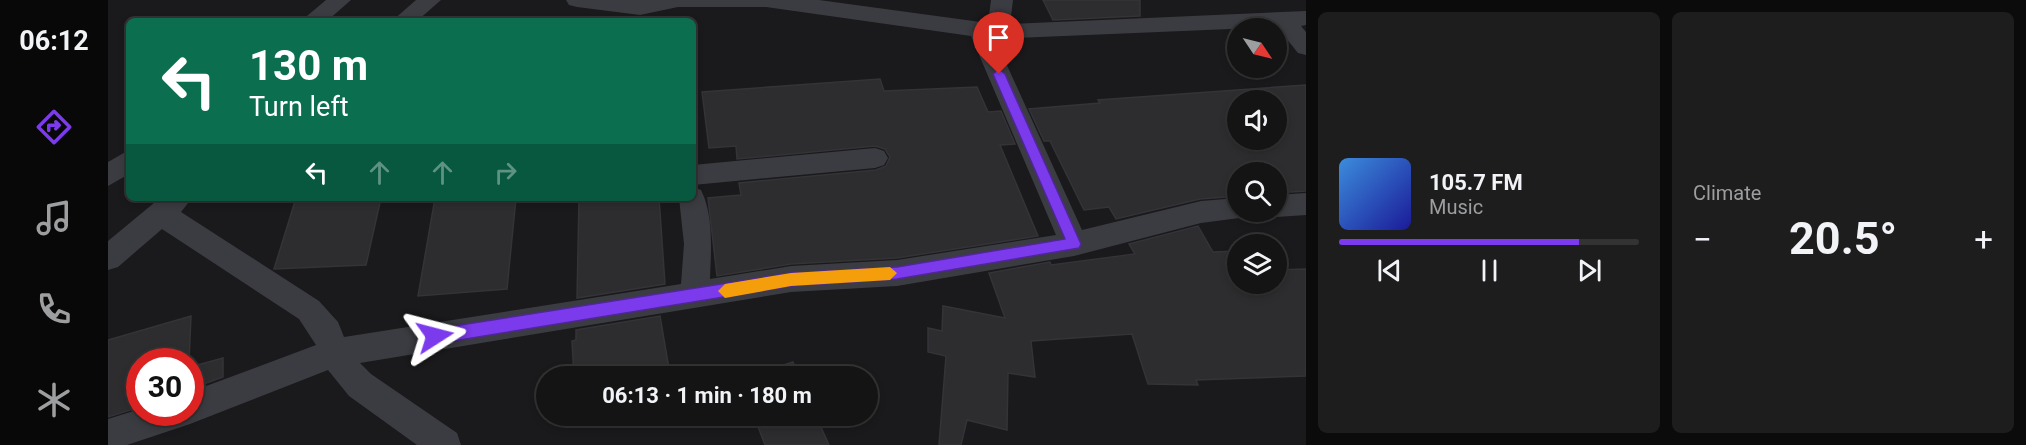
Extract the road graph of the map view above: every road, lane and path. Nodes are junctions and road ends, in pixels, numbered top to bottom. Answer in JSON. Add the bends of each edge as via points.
{"nodes":[{"id":1,"x":340,"y":0,"type":"edge"},
{"id":2,"x":430,"y":0,"type":"edge"},
{"id":3,"x":577,"y":0,"type":"edge"},
{"id":4,"x":678,"y":0,"type":"edge"},
{"id":5,"x":766,"y":0,"type":"edge"},
{"id":6,"x":1002,"y":0,"type":"edge"},
{"id":7,"x":641,"y":4,"type":"edge"},
{"id":8,"x":1281,"y":17,"type":"junction"},
{"id":9,"x":316,"y":18,"type":"edge"},
{"id":10,"x":407,"y":18,"type":"edge"},
{"id":11,"x":680,"y":18,"type":"edge"},
{"id":12,"x":1306,"y":18,"type":"edge"},
{"id":13,"x":989,"y":31,"type":"junction"},
{"id":14,"x":1306,"y":47,"type":"edge"},
{"id":15,"x":875,"y":158,"type":"dead end"},
{"id":16,"x":126,"y":162,"type":"edge"},
{"id":17,"x":696,"y":175,"type":"edge"},
{"id":18,"x":108,"y":176,"type":"edge"},
{"id":19,"x":692,"y":201,"type":"edge"},
{"id":20,"x":1306,"y":204,"type":"edge"},
{"id":21,"x":1287,"y":205,"type":"edge"},
{"id":22,"x":170,"y":206,"type":"edge"},
{"id":23,"x":1227,"y":210,"type":"edge"},
{"id":24,"x":1074,"y":244,"type":"junction"},
{"id":25,"x":108,"y":258,"type":"edge"},
{"id":26,"x":695,"y":296,"type":"junction"},
{"id":27,"x":334,"y":353,"type":"junction"},
{"id":28,"x":204,"y":403,"type":"edge"},
{"id":29,"x":135,"y":426,"type":"edge"},
{"id":30,"x":108,"y":435,"type":"edge"},
{"id":31,"x":445,"y":445,"type":"edge"}],
"edges":[{"from":1,"to":9,"type":"street"},
{"from":2,"to":10,"type":"street"},
{"from":3,"to":7,"type":"street"},
{"from":4,"to":5,"type":"street"},
{"from":4,"to":7,"type":"street"},
{"from":4,"to":11,"type":"street"},
{"from":5,"to":13,"type":"street"},
{"from":6,"to":13,"type":"street"},
{"from":8,"to":12,"type":"street"},
{"from":8,"to":13,"type":"street","via":[[1100,29]]},
{"from":8,"to":14,"type":"street"},
{"from":13,"to":24,"type":"street"},
{"from":15,"to":17,"type":"street"},
{"from":16,"to":18,"type":"street"},
{"from":19,"to":26,"type":"street","via":[[698,244]]},
{"from":20,"to":21,"type":"street"},
{"from":22,"to":25,"type":"street"},
{"from":22,"to":27,"type":"street","via":[[309,310],[327,332]]},
{"from":23,"to":24,"type":"street","via":[[1201,212]]},
{"from":24,"to":26,"type":"street","via":[[897,273],[791,279]]},
{"from":26,"to":27,"type":"street"},
{"from":27,"to":28,"type":"street"},
{"from":27,"to":31,"type":"street","via":[[360,385]]},
{"from":29,"to":30,"type":"street"}]}
